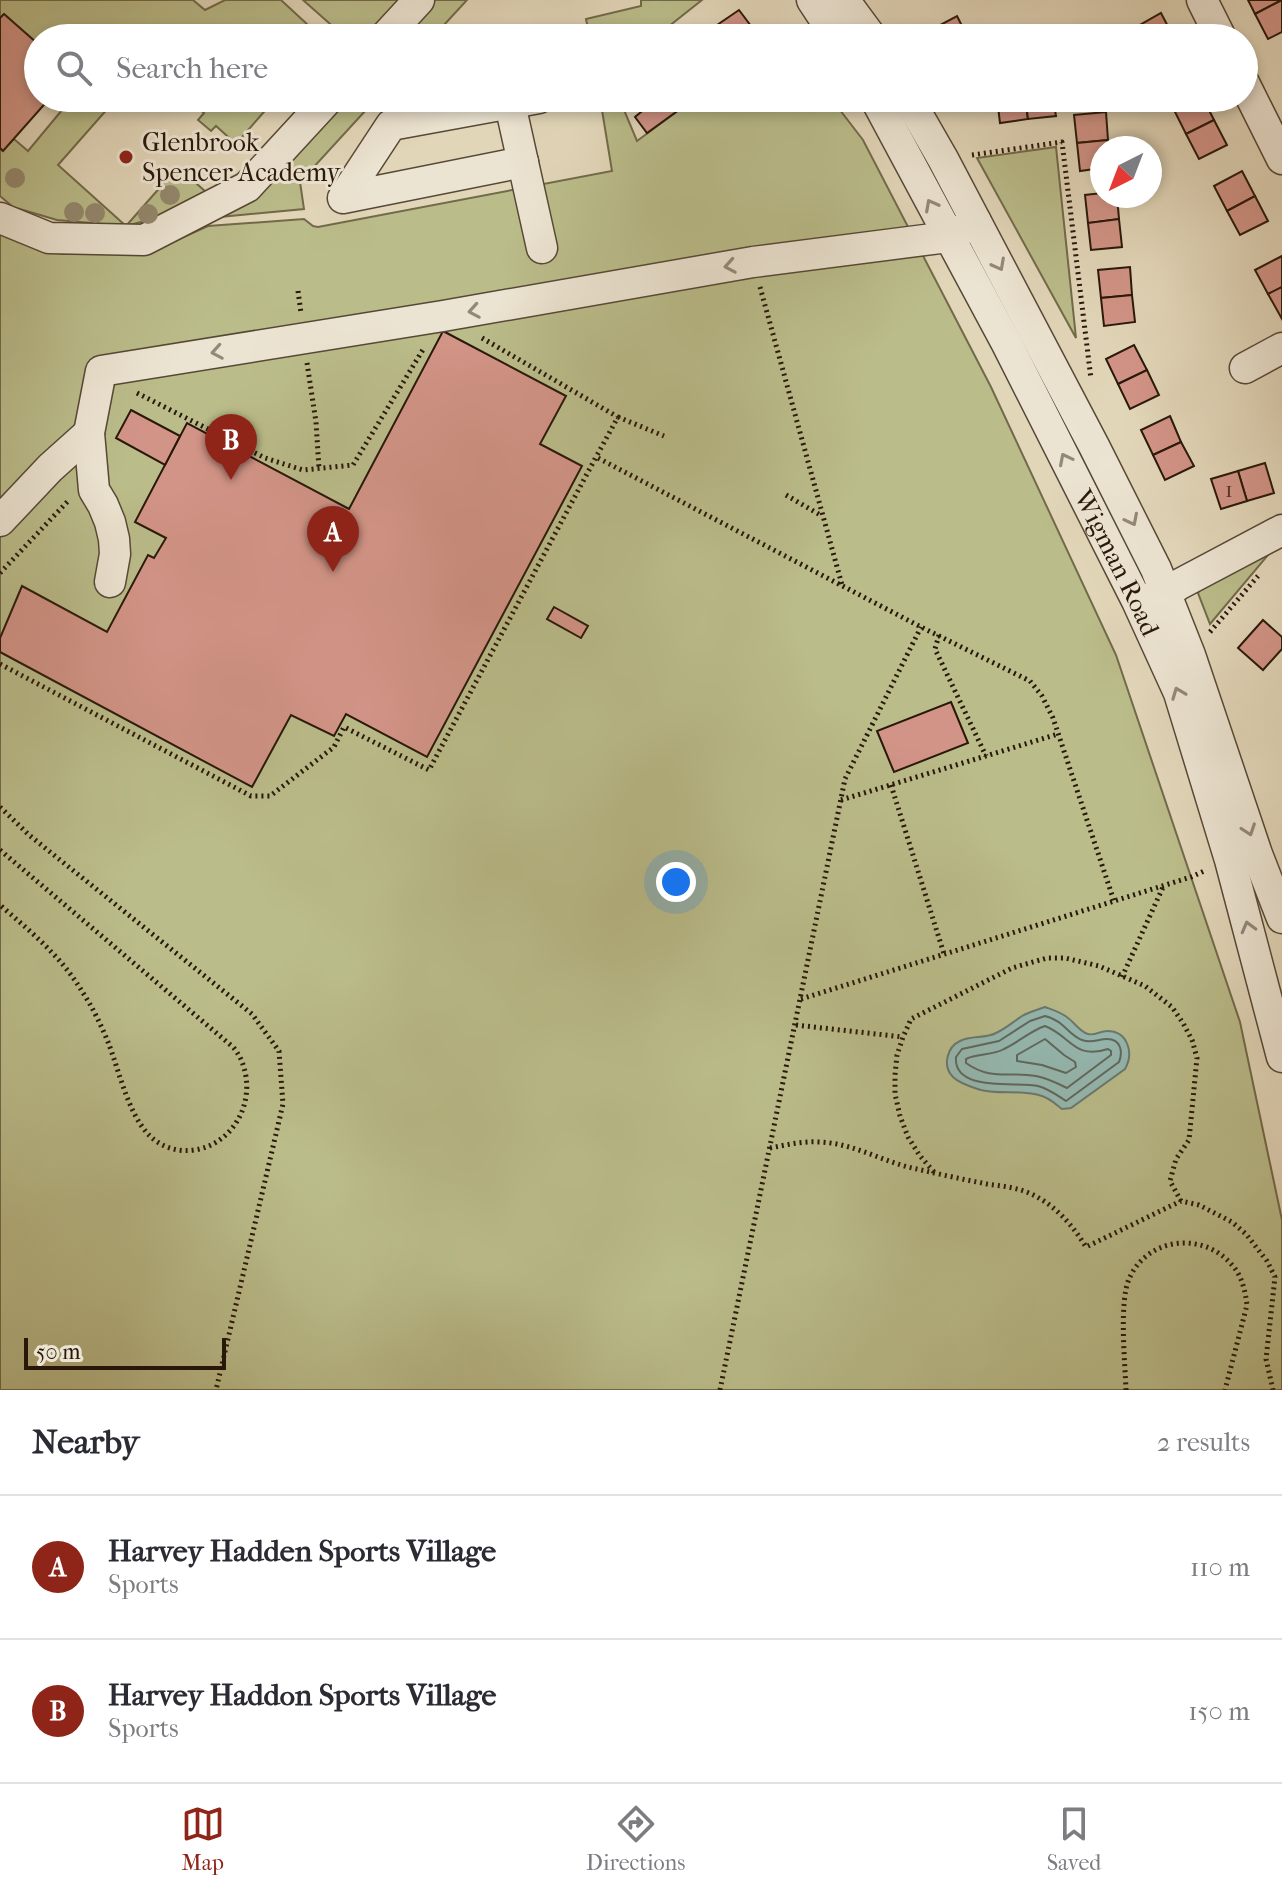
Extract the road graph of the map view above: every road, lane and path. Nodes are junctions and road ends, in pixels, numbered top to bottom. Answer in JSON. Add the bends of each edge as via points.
{"nodes":[{"id":1,"x":419,"y":0,"type":"edge"},
{"id":2,"x":812,"y":0,"type":"edge"},
{"id":3,"x":844,"y":0,"type":"edge"},
{"id":4,"x":1202,"y":0,"type":"edge"},
{"id":5,"x":397,"y":24,"type":"edge"},
{"id":6,"x":828,"y":24,"type":"edge"},
{"id":7,"x":862,"y":24,"type":"edge"},
{"id":8,"x":1214,"y":24,"type":"edge"},
{"id":9,"x":1258,"y":111,"type":"edge"},
{"id":10,"x":316,"y":112,"type":"edge"},
{"id":11,"x":464,"y":112,"type":"edge"},
{"id":12,"x":525,"y":112,"type":"edge"},
{"id":13,"x":882,"y":112,"type":"edge"},
{"id":14,"x":916,"y":112,"type":"edge"},
{"id":15,"x":943,"y":159,"type":"junction"},
{"id":16,"x":1282,"y":159,"type":"edge"},
{"id":17,"x":523,"y":162,"type":"junction"},
{"id":18,"x":0,"y":218,"type":"edge"},
{"id":19,"x":976,"y":222,"type":"junction"},
{"id":20,"x":948,"y":237,"type":"junction"},
{"id":21,"x":542,"y":248,"type":"dead end"},
{"id":22,"x":753,"y":262,"type":"junction"},
{"id":23,"x":298,"y":291,"type":"dead end"},
{"id":24,"x":443,"y":316,"type":"junction"},
{"id":25,"x":304,"y":338,"type":"junction"},
{"id":26,"x":1282,"y":348,"type":"edge"},
{"id":27,"x":1245,"y":368,"type":"dead end"},
{"id":28,"x":1092,"y":383,"type":"dead end"},
{"id":29,"x":98,"y":385,"type":"junction"},
{"id":30,"x":618,"y":417,"type":"junction"},
{"id":31,"x":89,"y":433,"type":"junction"},
{"id":32,"x":664,"y":436,"type":"dead end"},
{"id":33,"x":596,"y":457,"type":"junction"},
{"id":34,"x":319,"y":469,"type":"junction"},
{"id":35,"x":786,"y":495,"type":"dead end"},
{"id":36,"x":73,"y":496,"type":"dead end"},
{"id":37,"x":823,"y":517,"type":"junction"},
{"id":38,"x":0,"y":521,"type":"edge"},
{"id":39,"x":1282,"y":530,"type":"edge"},
{"id":40,"x":1262,"y":572,"type":"dead end"},
{"id":41,"x":0,"y":573,"type":"edge"},
{"id":42,"x":110,"y":582,"type":"dead end"},
{"id":43,"x":842,"y":585,"type":"junction"},
{"id":44,"x":1166,"y":594,"type":"junction"},
{"id":45,"x":1137,"y":601,"type":"junction"},
{"id":46,"x":921,"y":627,"type":"junction"},
{"id":47,"x":939,"y":635,"type":"junction"},
{"id":48,"x":1190,"y":655,"type":"junction"},
{"id":49,"x":0,"y":664,"type":"edge"},
{"id":50,"x":1058,"y":734,"type":"junction"},
{"id":51,"x":986,"y":756,"type":"junction"},
{"id":52,"x":891,"y":785,"type":"junction"},
{"id":53,"x":841,"y":800,"type":"junction"},
{"id":54,"x":0,"y":807,"type":"edge"},
{"id":55,"x":0,"y":850,"type":"edge"},
{"id":56,"x":1230,"y":860,"type":"junction"},
{"id":57,"x":1164,"y":885,"type":"junction"},
{"id":58,"x":1114,"y":901,"type":"junction"},
{"id":59,"x":0,"y":905,"type":"edge"},
{"id":60,"x":1282,"y":918,"type":"edge"},
{"id":61,"x":944,"y":954,"type":"junction"},
{"id":62,"x":1122,"y":977,"type":"junction"},
{"id":63,"x":801,"y":999,"type":"junction"},
{"id":64,"x":796,"y":1025,"type":"junction"},
{"id":65,"x":903,"y":1037,"type":"junction"},
{"id":66,"x":1282,"y":1057,"type":"edge"},
{"id":67,"x":770,"y":1148,"type":"junction"},
{"id":68,"x":935,"y":1172,"type":"junction"},
{"id":69,"x":1181,"y":1201,"type":"junction"},
{"id":70,"x":216,"y":1390,"type":"edge"},
{"id":71,"x":720,"y":1390,"type":"edge"},
{"id":72,"x":1126,"y":1390,"type":"edge"},
{"id":73,"x":1225,"y":1390,"type":"edge"},
{"id":74,"x":1273,"y":1390,"type":"edge"}],
"edges":[{"from":1,"to":5,"type":"street"},
{"from":2,"to":6,"type":"street"},
{"from":3,"to":7,"type":"street"},
{"from":4,"to":8,"type":"street"},
{"from":9,"to":16,"type":"street"},
{"from":10,"to":18,"type":"street","via":[[247,187],[144,240],[49,238]]},
{"from":11,"to":17,"type":"street","via":[[391,125],[343,198]]},
{"from":12,"to":17,"type":"street"},
{"from":20,"to":13,"type":"street","name":"Wigman Road","one_way":true},
{"from":14,"to":15,"type":"street","name":"Wigman Road"},
{"from":15,"to":19,"type":"street","name":"Wigman Road"},
{"from":15,"to":28,"type":"path","via":[[1062,142]]},
{"from":17,"to":21,"type":"street"},
{"from":19,"to":20,"type":"street"},
{"from":19,"to":44,"type":"street","name":"Wigman Road","one_way":true},
{"from":20,"to":22,"type":"street"},
{"from":45,"to":20,"type":"street","name":"Wigman Road","one_way":true},
{"from":22,"to":24,"type":"street","one_way":true},
{"from":22,"to":37,"type":"path"},
{"from":23,"to":25,"type":"path"},
{"from":24,"to":25,"type":"street"},
{"from":24,"to":30,"type":"path"},
{"from":24,"to":34,"type":"path","via":[[353,465]]},
{"from":25,"to":29,"type":"street","one_way":true,"via":[[101,371]]},
{"from":25,"to":34,"type":"path"},
{"from":26,"to":27,"type":"street"},
{"from":29,"to":31,"type":"street"},
{"from":29,"to":34,"type":"path","via":[[119,384],[265,458],[303,470]]},
{"from":30,"to":32,"type":"path"},
{"from":30,"to":33,"type":"path"},
{"from":31,"to":38,"type":"street"},
{"from":31,"to":42,"type":"street","via":[[94,490],[114,539]]},
{"from":33,"to":43,"type":"path"},
{"from":33,"to":49,"type":"path","via":[[429,770],[344,727],[334,747],[270,796],[251,796]]},
{"from":35,"to":37,"type":"path"},
{"from":36,"to":41,"type":"path"},
{"from":37,"to":43,"type":"path"},
{"from":39,"to":44,"type":"street"},
{"from":40,"to":48,"type":"path"},
{"from":43,"to":46,"type":"path"},
{"from":44,"to":45,"type":"street"},
{"from":44,"to":48,"type":"street","name":"Wigman Road"},
{"from":56,"to":45,"type":"street","name":"Wigman Road","one_way":true,"via":[[1179,693]]},
{"from":46,"to":47,"type":"path"},
{"from":46,"to":53,"type":"path","via":[[845,779]]},
{"from":47,"to":50,"type":"path","via":[[1030,681]]},
{"from":47,"to":51,"type":"path","via":[[935,649]]},
{"from":48,"to":60,"type":"street","name":"Wigman Road","one_way":true},
{"from":50,"to":51,"type":"path"},
{"from":50,"to":58,"type":"path"},
{"from":51,"to":52,"type":"path"},
{"from":52,"to":53,"type":"path"},
{"from":52,"to":61,"type":"path"},
{"from":53,"to":63,"type":"path"},
{"from":54,"to":70,"type":"path","via":[[252,1014],[279,1051],[283,1104]]},
{"from":55,"to":59,"type":"path","via":[[233,1047],[245,1068],[246,1094],[228,1134],[208,1147],[185,1151],[150,1137],[135,1115],[82,990],[48,947]]},
{"from":56,"to":57,"type":"path"},
{"from":66,"to":56,"type":"street","name":"Wigman Road","one_way":true},
{"from":57,"to":58,"type":"path"},
{"from":57,"to":62,"type":"path"},
{"from":58,"to":61,"type":"path"},
{"from":61,"to":63,"type":"path"},
{"from":62,"to":65,"type":"path","via":[[1065,958],[1029,962],[911,1019]]},
{"from":62,"to":69,"type":"path","via":[[1145,986],[1172,1007],[1197,1058],[1189,1140],[1170,1181]]},
{"from":63,"to":64,"type":"path"},
{"from":64,"to":65,"type":"path"},
{"from":64,"to":67,"type":"path"},
{"from":65,"to":68,"type":"path","via":[[895,1075],[900,1116],[908,1137]]},
{"from":67,"to":68,"type":"path","via":[[794,1143],[843,1145]]},
{"from":67,"to":71,"type":"path"},
{"from":68,"to":69,"type":"path","via":[[1027,1192],[1062,1215],[1086,1247]]},
{"from":69,"to":74,"type":"path","via":[[1232,1222],[1257,1247],[1275,1277],[1266,1359]]},
{"from":72,"to":73,"type":"path","via":[[1124,1307],[1129,1279],[1146,1256],[1183,1242],[1224,1257],[1245,1291],[1247,1305]]}]}
